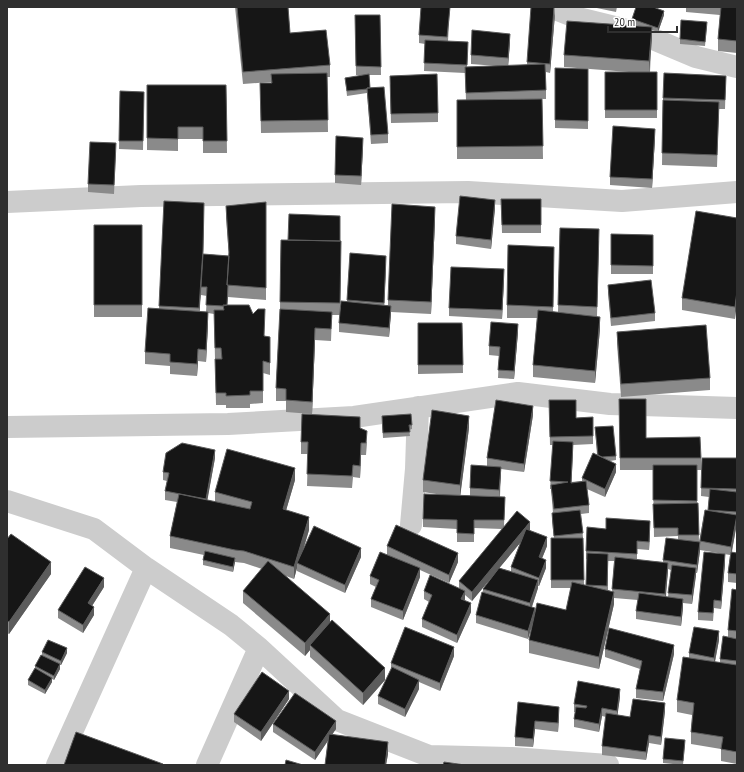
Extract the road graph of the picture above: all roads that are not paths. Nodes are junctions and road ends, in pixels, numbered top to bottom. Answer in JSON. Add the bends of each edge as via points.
{"nodes":[{"id":1,"x":550,"y":7,"type":"edge"},
{"id":2,"x":737,"y":67,"type":"edge"},
{"id":3,"x":737,"y":192,"type":"edge"},
{"id":4,"x":7,"y":202,"type":"edge"},
{"id":5,"x":418,"y":407,"type":"junction"},
{"id":6,"x":737,"y":408,"type":"edge"},
{"id":7,"x":7,"y":427,"type":"edge"},
{"id":8,"x":7,"y":501,"type":"edge"},
{"id":9,"x":411,"y":526,"type":"dead end"},
{"id":10,"x":146,"y":568,"type":"junction"},
{"id":11,"x":260,"y":648,"type":"junction"},
{"id":12,"x":429,"y":760,"type":"edge"},
{"id":13,"x":57,"y":765,"type":"edge"},
{"id":14,"x":207,"y":765,"type":"edge"},
{"id":15,"x":608,"y":765,"type":"edge"}],
"edges":[{"from":1,"to":2,"type":"street","via":[[578,18],[639,33],[696,57]]},
{"from":3,"to":4,"type":"street","via":[[622,201],[468,192],[141,196]]},
{"from":5,"to":6,"type":"street","via":[[518,393],[610,404]]},
{"from":5,"to":7,"type":"street","via":[[354,418],[228,424]]},
{"from":5,"to":9,"type":"street"},
{"from":8,"to":10,"type":"street","via":[[94,529]]},
{"from":10,"to":11,"type":"street","via":[[231,625]]},
{"from":10,"to":13,"type":"street"},
{"from":11,"to":12,"type":"street","via":[[337,720]]},
{"from":11,"to":14,"type":"street"},
{"from":12,"to":15,"type":"street","via":[[512,758]]}]}
